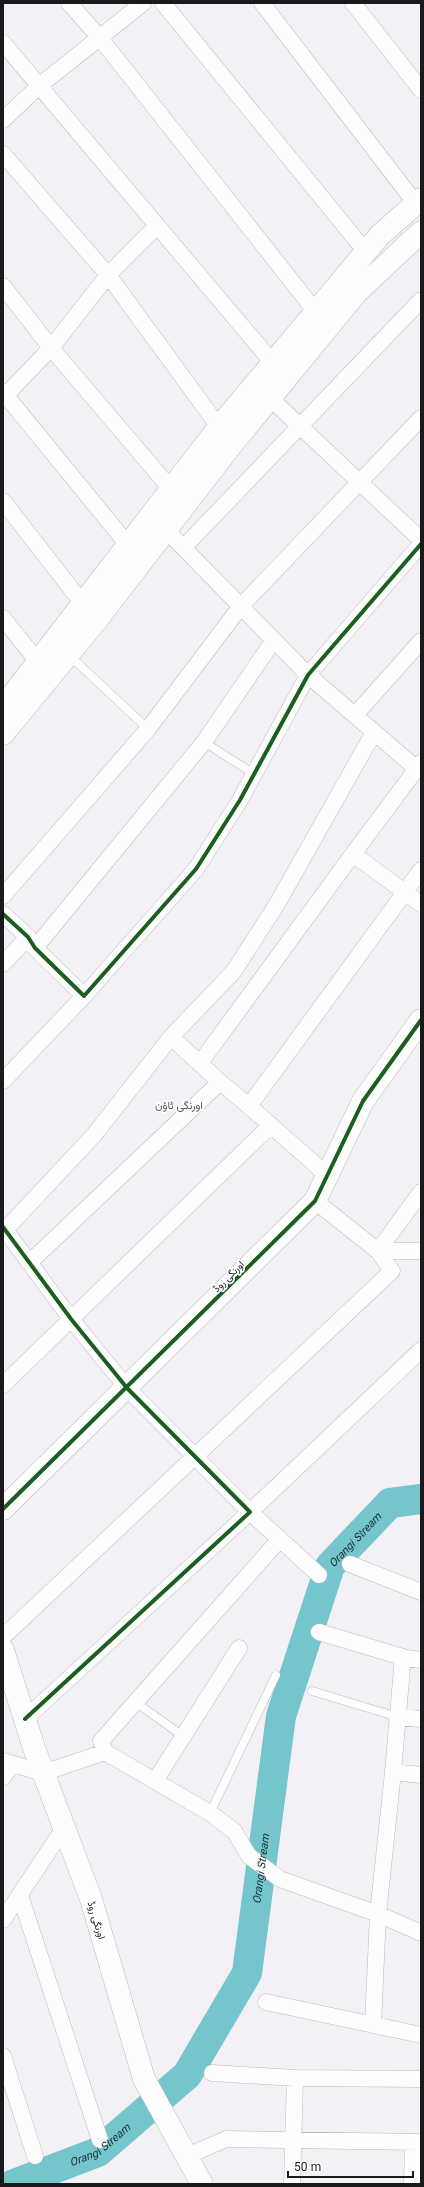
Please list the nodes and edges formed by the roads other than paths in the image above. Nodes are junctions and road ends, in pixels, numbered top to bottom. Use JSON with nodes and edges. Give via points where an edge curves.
{"nodes":[{"id":1,"x":69,"y":3,"type":"edge"},
{"id":2,"x":143,"y":3,"type":"edge"},
{"id":3,"x":163,"y":3,"type":"edge"},
{"id":4,"x":262,"y":3,"type":"edge"},
{"id":5,"x":353,"y":3,"type":"edge"},
{"id":6,"x":100,"y":38,"type":"junction"},
{"id":7,"x":3,"y":44,"type":"edge"},
{"id":8,"x":39,"y":86,"type":"junction"},
{"id":9,"x":421,"y":90,"type":"edge"},
{"id":10,"x":3,"y":120,"type":"edge"},
{"id":11,"x":3,"y":154,"type":"edge"},
{"id":12,"x":418,"y":201,"type":"edge"},
{"id":13,"x":157,"y":226,"type":"junction"},
{"id":14,"x":421,"y":232,"type":"edge"},
{"id":15,"x":366,"y":252,"type":"junction"},
{"id":16,"x":108,"y":275,"type":"junction"},
{"id":17,"x":3,"y":286,"type":"edge"},
{"id":18,"x":421,"y":300,"type":"edge"},
{"id":19,"x":316,"y":312,"type":"junction"},
{"id":20,"x":51,"y":348,"type":"junction"},
{"id":21,"x":273,"y":363,"type":"junction"},
{"id":22,"x":4,"y":395,"type":"edge"},
{"id":23,"x":270,"y":398,"type":"junction"},
{"id":24,"x":421,"y":418,"type":"edge"},
{"id":25,"x":300,"y":426,"type":"junction"},
{"id":26,"x":219,"y":427,"type":"junction"},
{"id":27,"x":360,"y":483,"type":"junction"},
{"id":28,"x":172,"y":489,"type":"junction"},
{"id":29,"x":3,"y":501,"type":"edge"},
{"id":30,"x":166,"y":530,"type":"junction"},
{"id":31,"x":421,"y":540,"type":"edge"},
{"id":32,"x":421,"y":544,"type":"edge"},
{"id":33,"x":128,"y":545,"type":"junction"},
{"id":34,"x":184,"y":547,"type":"junction"},
{"id":35,"x":83,"y":604,"type":"junction"},
{"id":36,"x":241,"y":606,"type":"junction"},
{"id":37,"x":3,"y":618,"type":"edge"},
{"id":38,"x":274,"y":640,"type":"junction"},
{"id":39,"x":421,"y":641,"type":"edge"},
{"id":40,"x":68,"y":655,"type":"junction"},
{"id":41,"x":38,"y":662,"type":"junction"},
{"id":42,"x":308,"y":675,"type":"junction"},
{"id":43,"x":3,"y":707,"type":"edge"},
{"id":44,"x":355,"y":715,"type":"junction"},
{"id":45,"x":148,"y":729,"type":"junction"},
{"id":46,"x":374,"y":732,"type":"junction"},
{"id":47,"x":3,"y":734,"type":"edge"},
{"id":48,"x":204,"y":742,"type":"junction"},
{"id":49,"x":419,"y":766,"type":"edge"},
{"id":50,"x":254,"y":774,"type":"junction"},
{"id":51,"x":353,"y":854,"type":"junction"},
{"id":52,"x":421,"y":870,"type":"edge"},
{"id":53,"x":405,"y":892,"type":"junction"},
{"id":54,"x":3,"y":896,"type":"edge"},
{"id":55,"x":421,"y":904,"type":"edge"},
{"id":56,"x":3,"y":914,"type":"edge"},
{"id":57,"x":32,"y":942,"type":"junction"},
{"id":58,"x":3,"y":964,"type":"edge"},
{"id":59,"x":84,"y":996,"type":"junction"},
{"id":60,"x":421,"y":1020,"type":"edge"},
{"id":61,"x":171,"y":1036,"type":"junction"},
{"id":62,"x":200,"y":1063,"type":"junction"},
{"id":63,"x":3,"y":1081,"type":"edge"},
{"id":64,"x":220,"y":1082,"type":"junction"},
{"id":65,"x":249,"y":1106,"type":"junction"},
{"id":66,"x":271,"y":1125,"type":"junction"},
{"id":67,"x":328,"y":1176,"type":"junction"},
{"id":68,"x":421,"y":1192,"type":"edge"},
{"id":69,"x":315,"y":1201,"type":"junction"},
{"id":70,"x":4,"y":1228,"type":"edge"},
{"id":71,"x":378,"y":1251,"type":"junction"},
{"id":72,"x":421,"y":1251,"type":"edge"},
{"id":73,"x":29,"y":1263,"type":"junction"},
{"id":74,"x":71,"y":1319,"type":"junction"},
{"id":75,"x":421,"y":1350,"type":"edge"},
{"id":76,"x":3,"y":1385,"type":"edge"},
{"id":77,"x":127,"y":1388,"type":"junction"},
{"id":78,"x":196,"y":1456,"type":"junction"},
{"id":79,"x":3,"y":1510,"type":"edge"},
{"id":80,"x":250,"y":1512,"type":"junction"},
{"id":81,"x":280,"y":1539,"type":"junction"},
{"id":82,"x":350,"y":1564,"type":"dead end"},
{"id":83,"x":319,"y":1575,"type":"dead end"},
{"id":84,"x":421,"y":1592,"type":"edge"},
{"id":85,"x":319,"y":1632,"type":"dead end"},
{"id":86,"x":3,"y":1636,"type":"edge"},
{"id":87,"x":239,"y":1648,"type":"dead end"},
{"id":88,"x":3,"y":1650,"type":"edge"},
{"id":89,"x":403,"y":1657,"type":"junction"},
{"id":90,"x":421,"y":1660,"type":"edge"},
{"id":91,"x":276,"y":1675,"type":"dead end"},
{"id":92,"x":312,"y":1691,"type":"dead end"},
{"id":93,"x":135,"y":1702,"type":"junction"},
{"id":94,"x":398,"y":1717,"type":"junction"},
{"id":95,"x":24,"y":1719,"type":"junction"},
{"id":96,"x":421,"y":1719,"type":"edge"},
{"id":97,"x":183,"y":1736,"type":"junction"},
{"id":98,"x":105,"y":1752,"type":"junction"},
{"id":99,"x":8,"y":1762,"type":"edge"},
{"id":100,"x":393,"y":1772,"type":"junction"},
{"id":101,"x":43,"y":1773,"type":"junction"},
{"id":102,"x":421,"y":1775,"type":"edge"},
{"id":103,"x":3,"y":1778,"type":"edge"},
{"id":104,"x":154,"y":1781,"type":"junction"},
{"id":105,"x":210,"y":1814,"type":"junction"},
{"id":106,"x":64,"y":1828,"type":"junction"},
{"id":107,"x":20,"y":1895,"type":"junction"},
{"id":108,"x":378,"y":1914,"type":"junction"},
{"id":109,"x":3,"y":1920,"type":"edge"},
{"id":110,"x":421,"y":1933,"type":"edge"},
{"id":111,"x":266,"y":2002,"type":"dead end"},
{"id":112,"x":373,"y":2025,"type":"junction"},
{"id":113,"x":421,"y":2035,"type":"edge"},
{"id":114,"x":3,"y":2056,"type":"edge"},
{"id":115,"x":212,"y":2073,"type":"dead end"},
{"id":116,"x":295,"y":2078,"type":"junction"},
{"id":117,"x":421,"y":2079,"type":"edge"},
{"id":118,"x":100,"y":2140,"type":"dead end"},
{"id":119,"x":292,"y":2140,"type":"junction"},
{"id":120,"x":417,"y":2142,"type":"edge"},
{"id":121,"x":34,"y":2156,"type":"dead end"},
{"id":122,"x":187,"y":2156,"type":"junction"},
{"id":123,"x":202,"y":2184,"type":"edge"},
{"id":124,"x":292,"y":2184,"type":"edge"},
{"id":125,"x":412,"y":2184,"type":"edge"}],
"edges":[{"from":1,"to":6,"type":"street"},
{"from":2,"to":6,"type":"street"},
{"from":3,"to":15,"type":"street"},
{"from":4,"to":12,"type":"street"},
{"from":5,"to":9,"type":"street"},
{"from":6,"to":8,"type":"street"},
{"from":6,"to":19,"type":"street"},
{"from":7,"to":8,"type":"street"},
{"from":8,"to":10,"type":"street"},
{"from":8,"to":13,"type":"street"},
{"from":11,"to":16,"type":"street"},
{"from":12,"to":15,"type":"main road","via":[[380,235]]},
{"from":13,"to":16,"type":"street"},
{"from":13,"to":21,"type":"street"},
{"from":14,"to":23,"type":"main road","via":[[357,292]]},
{"from":15,"to":19,"type":"main road"},
{"from":16,"to":20,"type":"street"},
{"from":16,"to":26,"type":"street"},
{"from":17,"to":20,"type":"street"},
{"from":18,"to":25,"type":"street"},
{"from":19,"to":21,"type":"main road"},
{"from":20,"to":22,"type":"street"},
{"from":20,"to":28,"type":"street"},
{"from":21,"to":26,"type":"main road"},
{"from":22,"to":33,"type":"street"},
{"from":23,"to":25,"type":"street"},
{"from":23,"to":30,"type":"main road"},
{"from":24,"to":27,"type":"street"},
{"from":25,"to":27,"type":"street"},
{"from":25,"to":34,"type":"street"},
{"from":26,"to":28,"type":"main road"},
{"from":27,"to":31,"type":"street"},
{"from":27,"to":36,"type":"street"},
{"from":28,"to":33,"type":"main road"},
{"from":29,"to":35,"type":"street"},
{"from":30,"to":34,"type":"street"},
{"from":30,"to":40,"type":"main road"},
{"from":32,"to":42,"type":"street"},
{"from":33,"to":35,"type":"main road"},
{"from":34,"to":36,"type":"street"},
{"from":35,"to":41,"type":"main road"},
{"from":36,"to":38,"type":"street"},
{"from":36,"to":45,"type":"street"},
{"from":37,"to":41,"type":"street"},
{"from":38,"to":42,"type":"street"},
{"from":38,"to":48,"type":"street"},
{"from":39,"to":44,"type":"street"},
{"from":40,"to":45,"type":"lane"},
{"from":40,"to":47,"type":"main road"},
{"from":41,"to":43,"type":"main road"},
{"from":42,"to":44,"type":"street"},
{"from":42,"to":50,"type":"street"},
{"from":44,"to":46,"type":"street"},
{"from":45,"to":54,"type":"street"},
{"from":46,"to":49,"type":"street"},
{"from":46,"to":61,"type":"street","via":[[277,904],[234,971]]},
{"from":48,"to":50,"type":"lane"},
{"from":48,"to":57,"type":"street"},
{"from":49,"to":51,"type":"street"},
{"from":50,"to":59,"type":"street","via":[[196,869]]},
{"from":51,"to":53,"type":"street"},
{"from":51,"to":62,"type":"street"},
{"from":52,"to":53,"type":"street"},
{"from":53,"to":55,"type":"street"},
{"from":53,"to":65,"type":"street"},
{"from":56,"to":57,"type":"street"},
{"from":57,"to":58,"type":"street"},
{"from":57,"to":59,"type":"street"},
{"from":59,"to":63,"type":"street"},
{"from":60,"to":67,"type":"main road","name":"اورنگی روڈ","via":[[362,1101]]},
{"from":61,"to":62,"type":"street"},
{"from":61,"to":70,"type":"street","via":[[94,1135]]},
{"from":62,"to":64,"type":"street"},
{"from":64,"to":65,"type":"street"},
{"from":64,"to":73,"type":"street"},
{"from":65,"to":66,"type":"street"},
{"from":66,"to":67,"type":"street"},
{"from":66,"to":74,"type":"street"},
{"from":67,"to":69,"type":"main road","name":"اورنگی روڈ"},
{"from":68,"to":71,"type":"street"},
{"from":69,"to":71,"type":"street"},
{"from":69,"to":77,"type":"main road","name":"اورنگی روڈ"},
{"from":70,"to":73,"type":"street"},
{"from":71,"to":72,"type":"street"},
{"from":71,"to":78,"type":"street","via":[[392,1271]]},
{"from":73,"to":74,"type":"street"},
{"from":74,"to":76,"type":"street"},
{"from":74,"to":77,"type":"street"},
{"from":75,"to":80,"type":"street"},
{"from":77,"to":78,"type":"street"},
{"from":77,"to":79,"type":"main road","name":"اورنگی روڈ"},
{"from":78,"to":80,"type":"street"},
{"from":78,"to":86,"type":"street"},
{"from":80,"to":81,"type":"street"},
{"from":80,"to":95,"type":"street"},
{"from":81,"to":83,"type":"street"},
{"from":81,"to":93,"type":"street"},
{"from":82,"to":84,"type":"street"},
{"from":85,"to":89,"type":"street"},
{"from":87,"to":97,"type":"street"},
{"from":88,"to":95,"type":"main road","name":"اورنگی روڈ"},
{"from":89,"to":90,"type":"street"},
{"from":89,"to":94,"type":"street"},
{"from":91,"to":105,"type":"lane"},
{"from":92,"to":94,"type":"lane"},
{"from":93,"to":97,"type":"lane"},
{"from":93,"to":98,"type":"street","via":[[101,1741]]},
{"from":94,"to":96,"type":"street"},
{"from":94,"to":100,"type":"street"},
{"from":95,"to":101,"type":"main road","name":"اورنگی روڈ"},
{"from":97,"to":104,"type":"street"},
{"from":98,"to":101,"type":"street"},
{"from":98,"to":104,"type":"street"},
{"from":99,"to":101,"type":"street"},
{"from":99,"to":103,"type":"street"},
{"from":100,"to":102,"type":"street"},
{"from":100,"to":108,"type":"street"},
{"from":101,"to":106,"type":"main road","name":"اورنگی روڈ"},
{"from":104,"to":105,"type":"street"},
{"from":105,"to":108,"type":"street","via":[[234,1831],[249,1856],[280,1880]]},
{"from":106,"to":107,"type":"street"},
{"from":106,"to":122,"type":"main road","name":"اورنگی روڈ","via":[[91,1899],[144,2079]]},
{"from":107,"to":109,"type":"street"},
{"from":107,"to":118,"type":"street"},
{"from":108,"to":110,"type":"street"},
{"from":108,"to":112,"type":"street"},
{"from":111,"to":112,"type":"street"},
{"from":112,"to":113,"type":"street"},
{"from":114,"to":121,"type":"street"},
{"from":115,"to":116,"type":"street"},
{"from":116,"to":117,"type":"street"},
{"from":116,"to":119,"type":"street"},
{"from":119,"to":120,"type":"street"},
{"from":119,"to":122,"type":"street","via":[[226,2139]]},
{"from":119,"to":124,"type":"street"},
{"from":120,"to":125,"type":"street"},
{"from":122,"to":123,"type":"main road","name":"اورنگی روڈ"}]}
